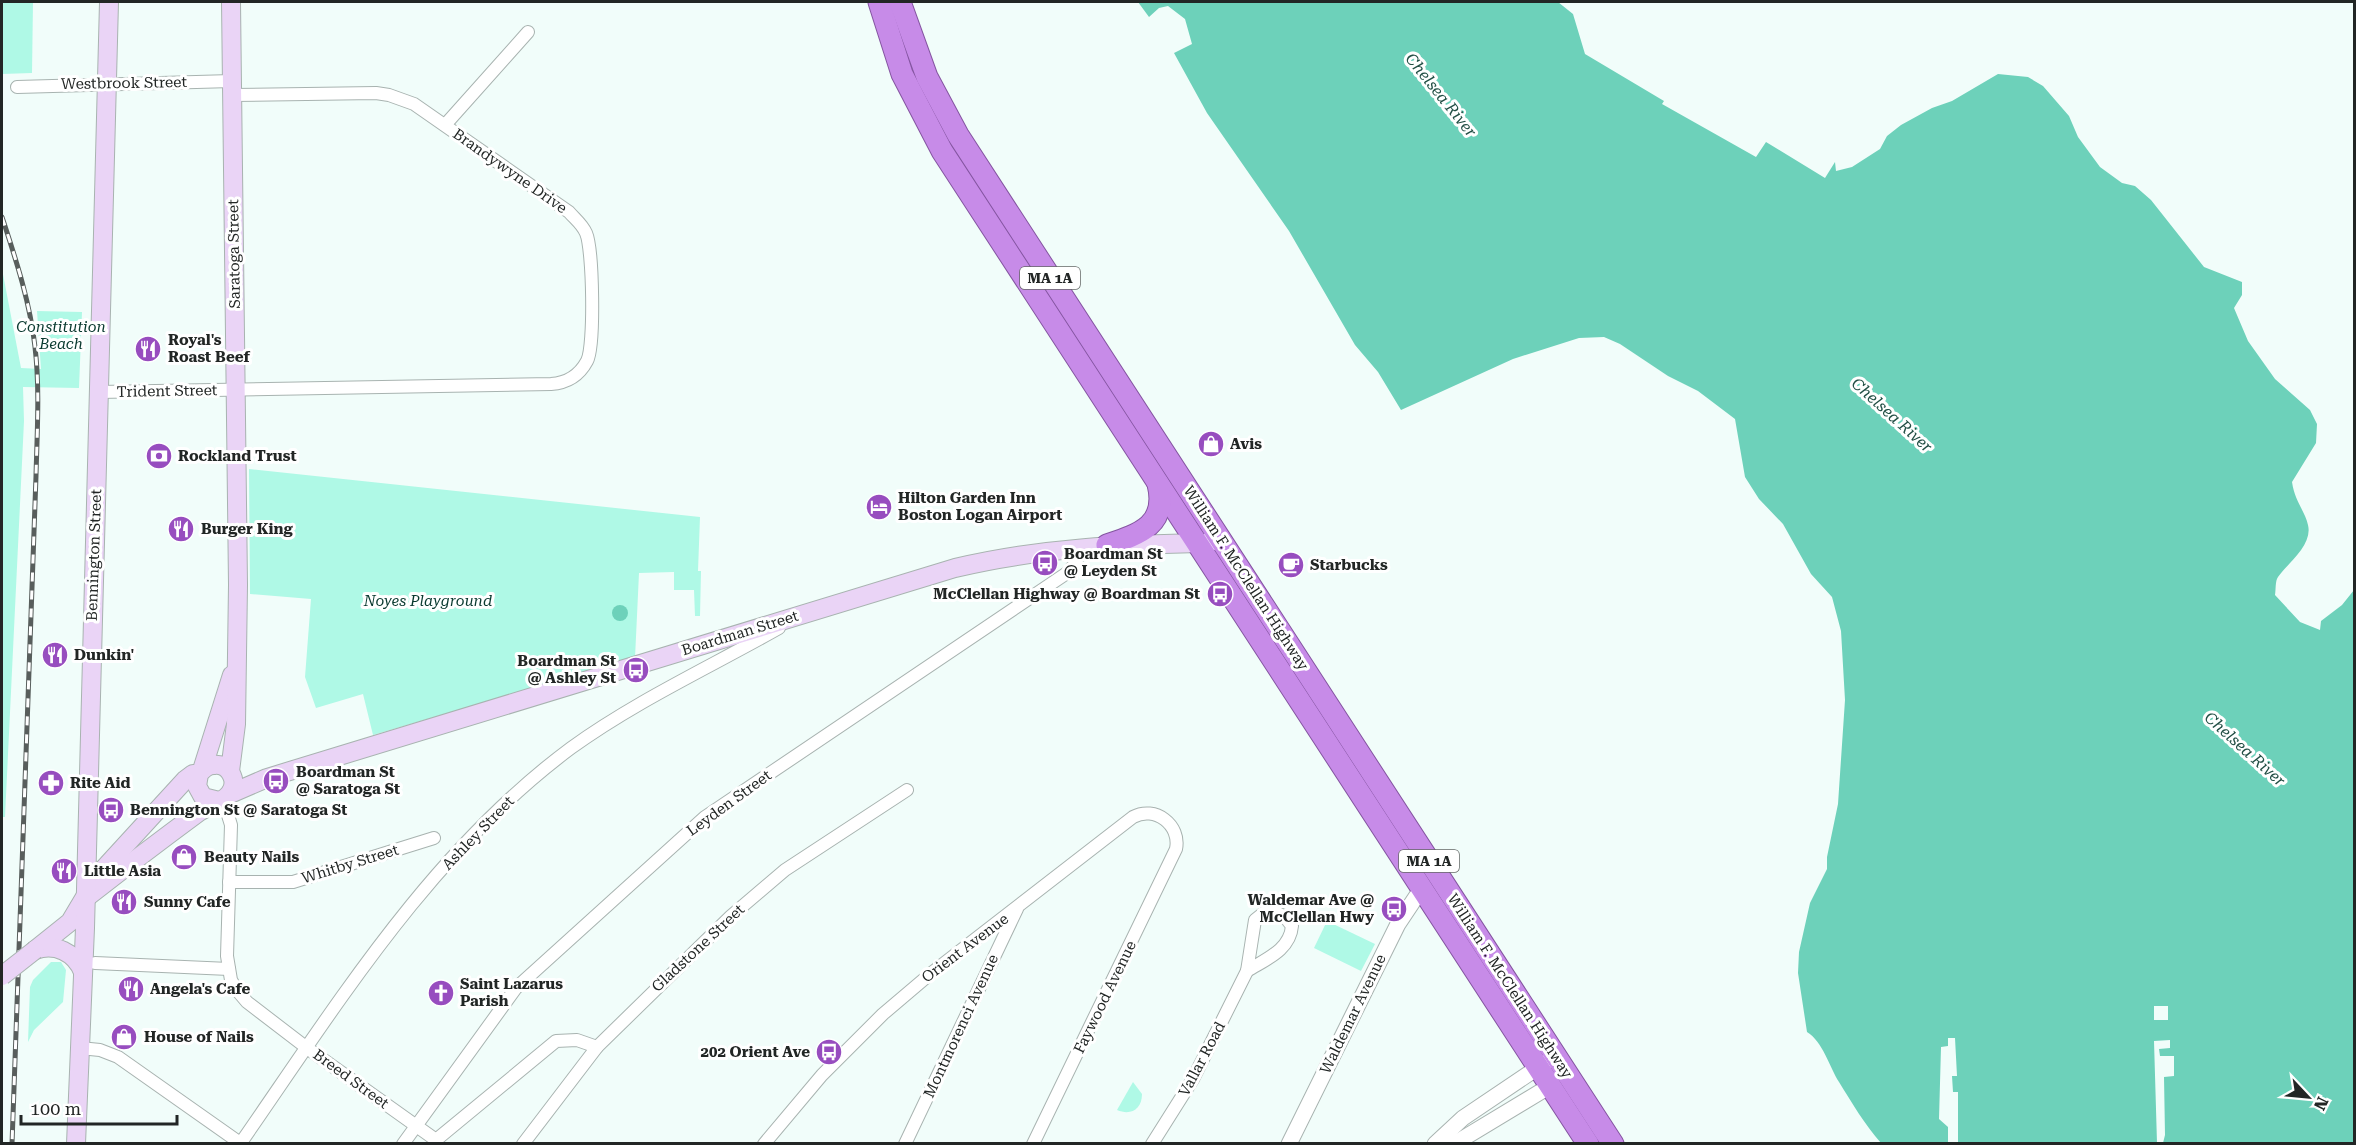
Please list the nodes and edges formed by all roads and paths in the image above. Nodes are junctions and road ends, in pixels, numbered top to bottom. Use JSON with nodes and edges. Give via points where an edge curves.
{"nodes":[{"id":1,"x":109,"y":2,"type":"edge"},
{"id":2,"x":121,"y":2,"type":"edge"},
{"id":3,"x":231,"y":2,"type":"edge"},
{"id":4,"x":879,"y":2,"type":"edge"},
{"id":5,"x":900,"y":2,"type":"edge"},
{"id":6,"x":528,"y":32,"type":"dead end"},
{"id":7,"x":113,"y":83,"type":"junction"},
{"id":8,"x":17,"y":87,"type":"dead end"},
{"id":9,"x":232,"y":88,"type":"junction"},
{"id":10,"x":445,"y":125,"type":"junction"},
{"id":11,"x":235,"y":389,"type":"junction"},
{"id":12,"x":104,"y":392,"type":"junction"},
{"id":13,"x":1156,"y":477,"type":"junction"},
{"id":14,"x":1223,"y":542,"type":"junction"},
{"id":15,"x":1199,"y":543,"type":"junction"},
{"id":16,"x":1107,"y":545,"type":"junction"},
{"id":17,"x":1080,"y":547,"type":"junction"},
{"id":18,"x":99,"y":581,"type":"junction"},
{"id":19,"x":801,"y":615,"type":"junction"},
{"id":20,"x":730,"y":636,"type":"junction"},
{"id":21,"x":238,"y":650,"type":"junction"},
{"id":22,"x":731,"y":655,"type":"junction"},
{"id":23,"x":201,"y":772,"type":"junction"},
{"id":24,"x":231,"y":773,"type":"junction"},
{"id":25,"x":267,"y":778,"type":"junction"},
{"id":26,"x":907,"y":790,"type":"dead end"},
{"id":27,"x":224,"y":798,"type":"junction"},
{"id":28,"x":434,"y":838,"type":"dead end"},
{"id":29,"x":1176,"y":849,"type":"joint"},
{"id":30,"x":229,"y":882,"type":"junction"},
{"id":31,"x":94,"y":887,"type":"junction"},
{"id":32,"x":1422,"y":888,"type":"junction"},
{"id":33,"x":1017,"y":908,"type":"junction"},
{"id":34,"x":35,"y":950,"type":"junction"},
{"id":35,"x":89,"y":968,"type":"junction"},
{"id":36,"x":229,"y":969,"type":"junction"},
{"id":37,"x":1247,"y":971,"type":"junction"},
{"id":38,"x":2,"y":976,"type":"edge"},
{"id":39,"x":597,"y":1047,"type":"junction"},
{"id":40,"x":86,"y":1048,"type":"junction"},
{"id":41,"x":307,"y":1048,"type":"junction"},
{"id":42,"x":1547,"y":1061,"type":"junction"},
{"id":43,"x":1550,"y":1086,"type":"junction"},
{"id":44,"x":416,"y":1126,"type":"junction"},
{"id":45,"x":82,"y":1137,"type":"edge"},
{"id":46,"x":240,"y":1143,"type":"edge"},
{"id":47,"x":403,"y":1143,"type":"edge"},
{"id":48,"x":523,"y":1143,"type":"edge"},
{"id":49,"x":764,"y":1143,"type":"edge"},
{"id":50,"x":905,"y":1143,"type":"edge"},
{"id":51,"x":1034,"y":1143,"type":"edge"},
{"id":52,"x":1152,"y":1143,"type":"edge"},
{"id":53,"x":1289,"y":1143,"type":"edge"},
{"id":54,"x":1435,"y":1143,"type":"edge"},
{"id":55,"x":1454,"y":1143,"type":"edge"},
{"id":56,"x":1588,"y":1143,"type":"edge"},
{"id":57,"x":1612,"y":1143,"type":"edge"}],
"edges":[{"from":1,"to":7,"type":"main road","name":"Bennington Street"},
{"from":2,"to":7,"type":"main road","name":"Bennington Street"},
{"from":3,"to":9,"type":"main road","name":"Saratoga Street"},
{"from":4,"to":13,"type":"highway","name":"William F. McClellan Highway","number":"MA 1A","via":[[897,62],[928,127]]},
{"from":5,"to":14,"type":"highway","name":"William F. McClellan Highway","number":"MA 1A","via":[[923,69],[953,127]]},
{"from":6,"to":10,"type":"street"},
{"from":7,"to":8,"type":"street","name":"Westbrook Street"},
{"from":7,"to":9,"type":"street","name":"Westbrook Street"},
{"from":7,"to":12,"type":"main road","name":"Bennington Street"},
{"from":9,"to":10,"type":"street","name":"Brandywyne Drive","via":[[389,95],[414,104]]},
{"from":9,"to":11,"type":"main road","name":"Saratoga Street"},
{"from":10,"to":11,"type":"street","name":"Brandywyne Drive","via":[[569,212],[586,233],[591,255],[588,360],[564,383]]},
{"from":11,"to":12,"type":"street","name":"Trident Street"},
{"from":11,"to":21,"type":"main road","name":"Saratoga Street"},
{"from":12,"to":18,"type":"main road","name":"Bennington Street"},
{"from":13,"to":15,"type":"highway","name":"William F. McClellan Highway","number":"MA 1A"},
{"from":13,"to":16,"type":"highway","via":[[1160,504],[1155,520],[1139,533]]},
{"from":14,"to":15,"type":"main road","name":"Boardman Street"},
{"from":14,"to":42,"type":"highway","name":"William F. McClellan Highway","number":"MA 1A"},
{"from":15,"to":16,"type":"main road","name":"Boardman Street"},
{"from":15,"to":32,"type":"highway","name":"William F. McClellan Highway","number":"MA 1A"},
{"from":16,"to":17,"type":"main road","name":"Boardman Street"},
{"from":17,"to":19,"type":"main road","name":"Boardman Street","via":[[955,568]]},
{"from":17,"to":44,"type":"street","name":"Leyden Street","via":[[1076,563],[1067,573],[705,817],[516,988]]},
{"from":18,"to":31,"type":"main road","name":"Bennington Street"},
{"from":18,"to":31,"type":"main road","name":"Bennington Street"},
{"from":19,"to":20,"type":"main road","name":"Boardman Street"},
{"from":19,"to":22,"type":"street","name":"Ashley Street"},
{"from":20,"to":22,"type":"street"},
{"from":20,"to":25,"type":"main road","name":"Boardman Street"},
{"from":21,"to":23,"type":"main road","name":"Saratoga Street"},
{"from":21,"to":24,"type":"main road","name":"Saratoga Street"},
{"from":22,"to":41,"type":"street","name":"Ashley Street","via":[[618,716],[517,793],[391,928]]},
{"from":23,"to":24,"type":"main road","via":[[216,764]]},
{"from":23,"to":27,"type":"main road","via":[[197,786],[201,794],[211,801]]},
{"from":23,"to":31,"type":"main road","via":[[185,780]]},
{"from":24,"to":25,"type":"main road","name":"Boardman Street"},
{"from":24,"to":27,"type":"main road","via":[[233,787]]},
{"from":25,"to":27,"type":"main road","name":"Boardman Street"},
{"from":26,"to":39,"type":"street","name":"Gladstone Street","via":[[785,870],[673,970]]},
{"from":27,"to":30,"type":"street","via":[[230,820]]},
{"from":27,"to":31,"type":"main road"},
{"from":28,"to":30,"type":"street","name":"Whitby Street","via":[[293,882]]},
{"from":29,"to":33,"type":"street","name":"Orient Avenue","via":[[1176,835],[1168,822],[1151,814],[1137,815]]},
{"from":29,"to":51,"type":"street","name":"Faywood Avenue"},
{"from":30,"to":36,"type":"street"},
{"from":31,"to":34,"type":"main road","via":[[68,924]]},
{"from":31,"to":35,"type":"main road","name":"Bennington Street"},
{"from":32,"to":42,"type":"highway","name":"William F. McClellan Highway","number":"MA 1A"},
{"from":32,"to":53,"type":"street","name":"Waldemar Avenue","via":[[1401,918]]},
{"from":33,"to":49,"type":"street","name":"Orient Avenue","via":[[883,1014],[822,1075]]},
{"from":33,"to":50,"type":"street","name":"Montmorenci Avenue"},
{"from":34,"to":35,"type":"main road","via":[[49,947],[67,952]]},
{"from":34,"to":38,"type":"main road","bridge":true},
{"from":35,"to":36,"type":"street"},
{"from":35,"to":40,"type":"main road","name":"Bennington Street"},
{"from":36,"to":41,"type":"street","name":"Breed Street","via":[[231,980],[247,1002]]},
{"from":37,"to":37,"type":"street","name":"Vallar Road","via":[[1285,946],[1292,926],[1285,917],[1274,911],[1255,920]]},
{"from":37,"to":52,"type":"street","name":"Vallar Road","via":[[1193,1079]]},
{"from":39,"to":44,"type":"street","name":"Breed Street","via":[[577,1040],[556,1041],[435,1140]]},
{"from":39,"to":48,"type":"street","name":"Gladstone Street"},
{"from":40,"to":45,"type":"main road","name":"Bennington Street"},
{"from":40,"to":46,"type":"street","via":[[118,1057]]},
{"from":41,"to":44,"type":"street","name":"Breed Street"},
{"from":41,"to":46,"type":"street","name":"Ashley Street"},
{"from":42,"to":43,"type":"highway","name":"William F. McClellan Highway","number":"MA 1A"},
{"from":42,"to":54,"type":"street","via":[[1456,1122]]},
{"from":42,"to":57,"type":"highway","name":"William F. McClellan Highway","number":"MA 1A"},
{"from":43,"to":55,"type":"street"},
{"from":43,"to":56,"type":"highway","name":"William F. McClellan Highway","number":"MA 1A"},
{"from":44,"to":47,"type":"street","name":"Leyden Street"}]}
